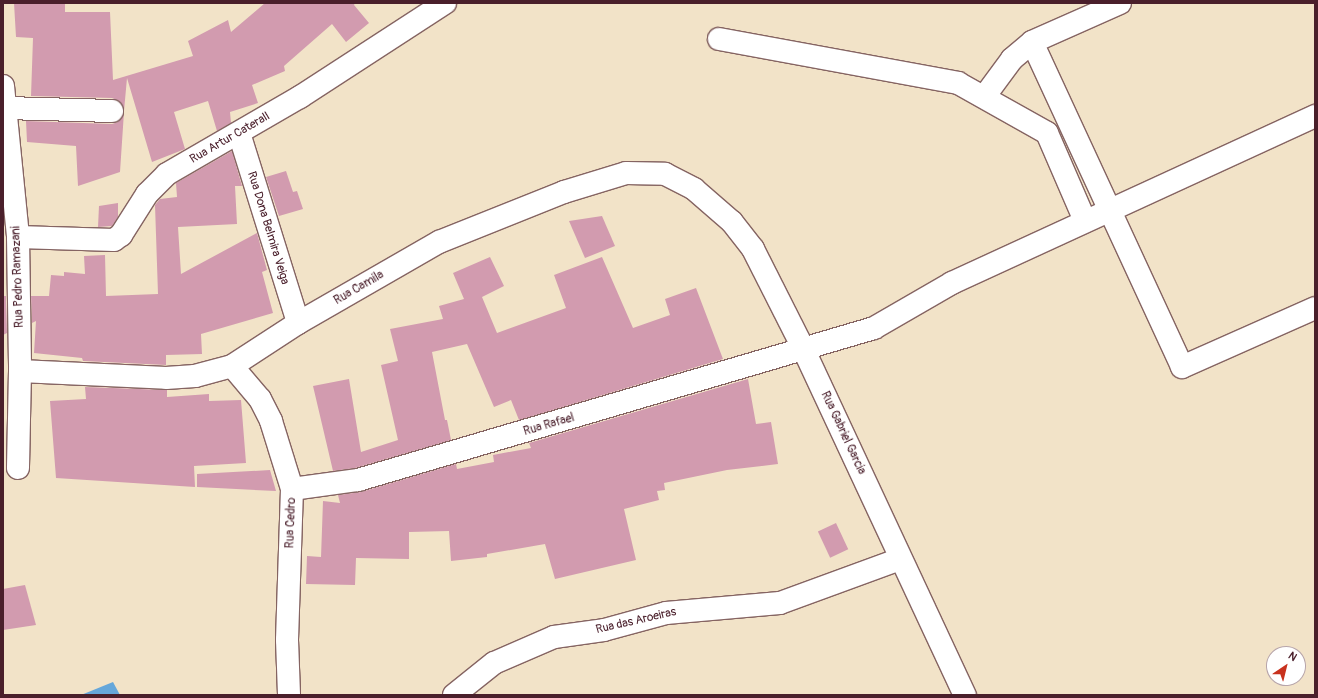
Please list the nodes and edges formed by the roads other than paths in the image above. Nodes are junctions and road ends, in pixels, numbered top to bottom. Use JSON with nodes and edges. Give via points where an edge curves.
{"nodes":[{"id":1,"x":445,"y":3,"type":"edge"},
{"id":2,"x":1120,"y":3,"type":"edge"},
{"id":3,"x":718,"y":39,"type":"dead end"},
{"id":4,"x":1032,"y":42,"type":"junction"},
{"id":5,"x":3,"y":86,"type":"edge"},
{"id":6,"x":984,"y":97,"type":"junction"},
{"id":7,"x":5,"y":108,"type":"junction"},
{"id":8,"x":112,"y":111,"type":"dead end"},
{"id":9,"x":1315,"y":116,"type":"edge"},
{"id":10,"x":239,"y":133,"type":"junction"},
{"id":11,"x":1054,"y":148,"type":"junction"},
{"id":12,"x":1088,"y":163,"type":"junction"},
{"id":13,"x":7,"y":173,"type":"edge"},
{"id":14,"x":694,"y":189,"type":"joint"},
{"id":15,"x":1110,"y":210,"type":"junction"},
{"id":16,"x":1085,"y":221,"type":"junction"},
{"id":17,"x":18,"y":237,"type":"junction"},
{"id":18,"x":1315,"y":308,"type":"edge"},
{"id":19,"x":298,"y":323,"type":"junction"},
{"id":20,"x":803,"y":348,"type":"junction"},
{"id":21,"x":232,"y":366,"type":"junction"},
{"id":22,"x":20,"y":371,"type":"junction"},
{"id":23,"x":18,"y":468,"type":"dead end"},
{"id":24,"x":292,"y":489,"type":"junction"},
{"id":25,"x":900,"y":559,"type":"junction"},
{"id":26,"x":289,"y":695,"type":"edge"},
{"id":27,"x":454,"y":695,"type":"edge"},
{"id":28,"x":965,"y":695,"type":"edge"}],
"edges":[{"from":1,"to":10,"type":"street","name":"Rua Artur Caterall","via":[[386,43]]},
{"from":2,"to":4,"type":"street"},
{"from":3,"to":6,"type":"street","via":[[958,83]]},
{"from":4,"to":6,"type":"street","via":[[1012,59]]},
{"from":4,"to":12,"type":"street"},
{"from":5,"to":7,"type":"street","name":"Rua Pedro Ramazani"},
{"from":6,"to":11,"type":"street","via":[[1047,133]]},
{"from":7,"to":8,"type":"street"},
{"from":7,"to":13,"type":"street","name":"Rua Pedro Ramazani"},
{"from":9,"to":15,"type":"street","name":"Rua Rafael"},
{"from":10,"to":17,"type":"street","name":"Rua Artur Caterall","via":[[167,174],[155,184],[121,235],[114,240]]},
{"from":10,"to":19,"type":"street","name":"Rua Dona Belmira Veiga"},
{"from":11,"to":12,"type":"street"},
{"from":11,"to":16,"type":"street"},
{"from":12,"to":15,"type":"street"},
{"from":13,"to":17,"type":"street","name":"Rua Pedro Ramazani"},
{"from":14,"to":19,"type":"street","name":"Rua Camila","via":[[665,174],[626,173],[564,192],[439,242]]},
{"from":14,"to":20,"type":"street","name":"Rua Gabriel Garcia","via":[[732,222],[752,249]]},
{"from":15,"to":16,"type":"street","name":"Rua Rafael"},
{"from":15,"to":18,"type":"street","via":[[1182,367]]},
{"from":16,"to":20,"type":"street","name":"Rua Rafael","via":[[952,283],[874,328]]},
{"from":17,"to":22,"type":"street","name":"Rua Pedro Ramazani"},
{"from":19,"to":21,"type":"street","name":"Rua Camila"},
{"from":20,"to":24,"type":"street","name":"Rua Rafael","via":[[358,480]]},
{"from":20,"to":25,"type":"street","name":"Rua Gabriel Garcia"},
{"from":21,"to":22,"type":"street","name":"Rua Camila","via":[[195,376],[166,378]]},
{"from":21,"to":24,"type":"street","name":"Rua Cedro","via":[[260,399],[271,421]]},
{"from":22,"to":23,"type":"street","name":"Rua Pedro Ramazani"},
{"from":24,"to":26,"type":"street","name":"Rua Cedro","via":[[286,640]]},
{"from":25,"to":27,"type":"street","name":"Rua das Aroeiras","via":[[780,603],[666,612],[604,630],[554,637],[494,662]]},
{"from":25,"to":28,"type":"street","name":"Rua Gabriel Garcia"}]}
